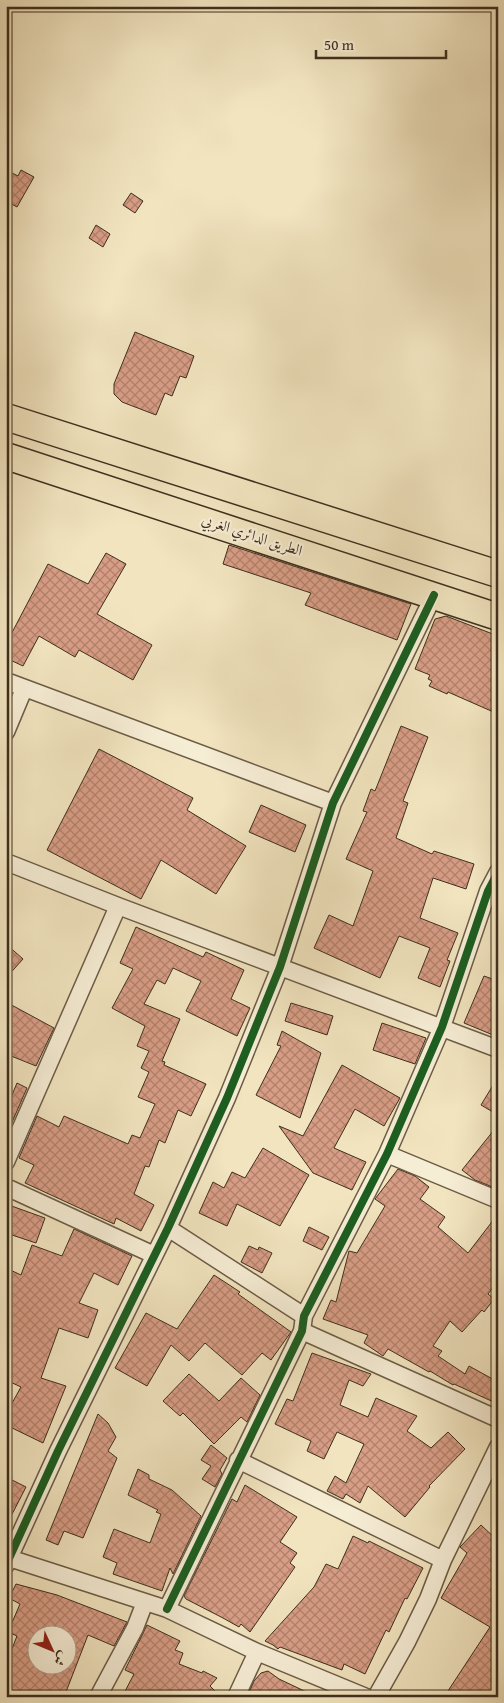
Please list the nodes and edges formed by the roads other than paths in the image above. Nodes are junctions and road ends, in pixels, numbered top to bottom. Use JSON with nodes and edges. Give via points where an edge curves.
{"nodes":[{"id":1,"x":6,"y":417,"type":"edge"},
{"id":2,"x":6,"y":456,"type":"edge"},
{"id":3,"x":448,"y":558,"type":"junction"},
{"id":4,"x":498,"y":574,"type":"edge"},
{"id":5,"x":434,"y":595,"type":"junction"},
{"id":6,"x":498,"y":617,"type":"edge"},
{"id":7,"x":6,"y":681,"type":"edge"},
{"id":8,"x":24,"y":689,"type":"junction"},
{"id":9,"x":6,"y":732,"type":"edge"},
{"id":10,"x":333,"y":803,"type":"junction"},
{"id":11,"x":6,"y":862,"type":"edge"},
{"id":12,"x":498,"y":872,"type":"edge"},
{"id":13,"x":118,"y":906,"type":"junction"},
{"id":14,"x":280,"y":968,"type":"junction"},
{"id":15,"x":442,"y":1028,"type":"junction"},
{"id":16,"x":498,"y":1049,"type":"edge"},
{"id":17,"x":387,"y":1154,"type":"junction"},
{"id":18,"x":6,"y":1162,"type":"edge"},
{"id":19,"x":6,"y":1187,"type":"edge"},
{"id":20,"x":498,"y":1200,"type":"edge"},
{"id":21,"x":168,"y":1228,"type":"junction"},
{"id":22,"x":154,"y":1255,"type":"junction"},
{"id":23,"x":303,"y":1324,"type":"junction"},
{"id":24,"x":498,"y":1418,"type":"edge"},
{"id":25,"x":498,"y":1447,"type":"edge"},
{"id":26,"x":238,"y":1460,"type":"junction"},
{"id":27,"x":8,"y":1560,"type":"edge"},
{"id":28,"x":443,"y":1560,"type":"junction"},
{"id":29,"x":145,"y":1602,"type":"junction"},
{"id":30,"x":167,"y":1608,"type":"junction"},
{"id":31,"x":257,"y":1652,"type":"junction"},
{"id":32,"x":98,"y":1697,"type":"edge"},
{"id":33,"x":236,"y":1697,"type":"edge"},
{"id":34,"x":366,"y":1697,"type":"edge"},
{"id":35,"x":376,"y":1697,"type":"edge"}],
"edges":[{"from":1,"to":3,"type":"main road"},
{"from":2,"to":5,"type":"main road","name":"الطريق الدائري الغربي"},
{"from":3,"to":4,"type":"main road"},
{"from":3,"to":5,"type":"main road"},
{"from":5,"to":6,"type":"main road","name":"الطريق الدائري الغربي"},
{"from":5,"to":10,"type":"street"},
{"from":7,"to":8,"type":"street"},
{"from":8,"to":9,"type":"street"},
{"from":8,"to":10,"type":"street"},
{"from":10,"to":14,"type":"street"},
{"from":11,"to":13,"type":"street"},
{"from":12,"to":15,"type":"street","via":[[488,891]]},
{"from":13,"to":14,"type":"street"},
{"from":13,"to":18,"type":"street"},
{"from":14,"to":15,"type":"street"},
{"from":14,"to":21,"type":"street","via":[[227,1098]]},
{"from":15,"to":16,"type":"street"},
{"from":15,"to":17,"type":"street"},
{"from":17,"to":20,"type":"street"},
{"from":17,"to":23,"type":"street"},
{"from":19,"to":22,"type":"street"},
{"from":21,"to":22,"type":"street"},
{"from":21,"to":23,"type":"street"},
{"from":22,"to":27,"type":"street"},
{"from":23,"to":24,"type":"street"},
{"from":23,"to":26,"type":"street"},
{"from":25,"to":28,"type":"street"},
{"from":26,"to":28,"type":"street"},
{"from":26,"to":30,"type":"street"},
{"from":27,"to":29,"type":"street"},
{"from":28,"to":35,"type":"street","via":[[407,1642]]},
{"from":29,"to":30,"type":"street"},
{"from":29,"to":32,"type":"street"},
{"from":30,"to":31,"type":"street"},
{"from":31,"to":33,"type":"street"},
{"from":31,"to":34,"type":"street"}]}
